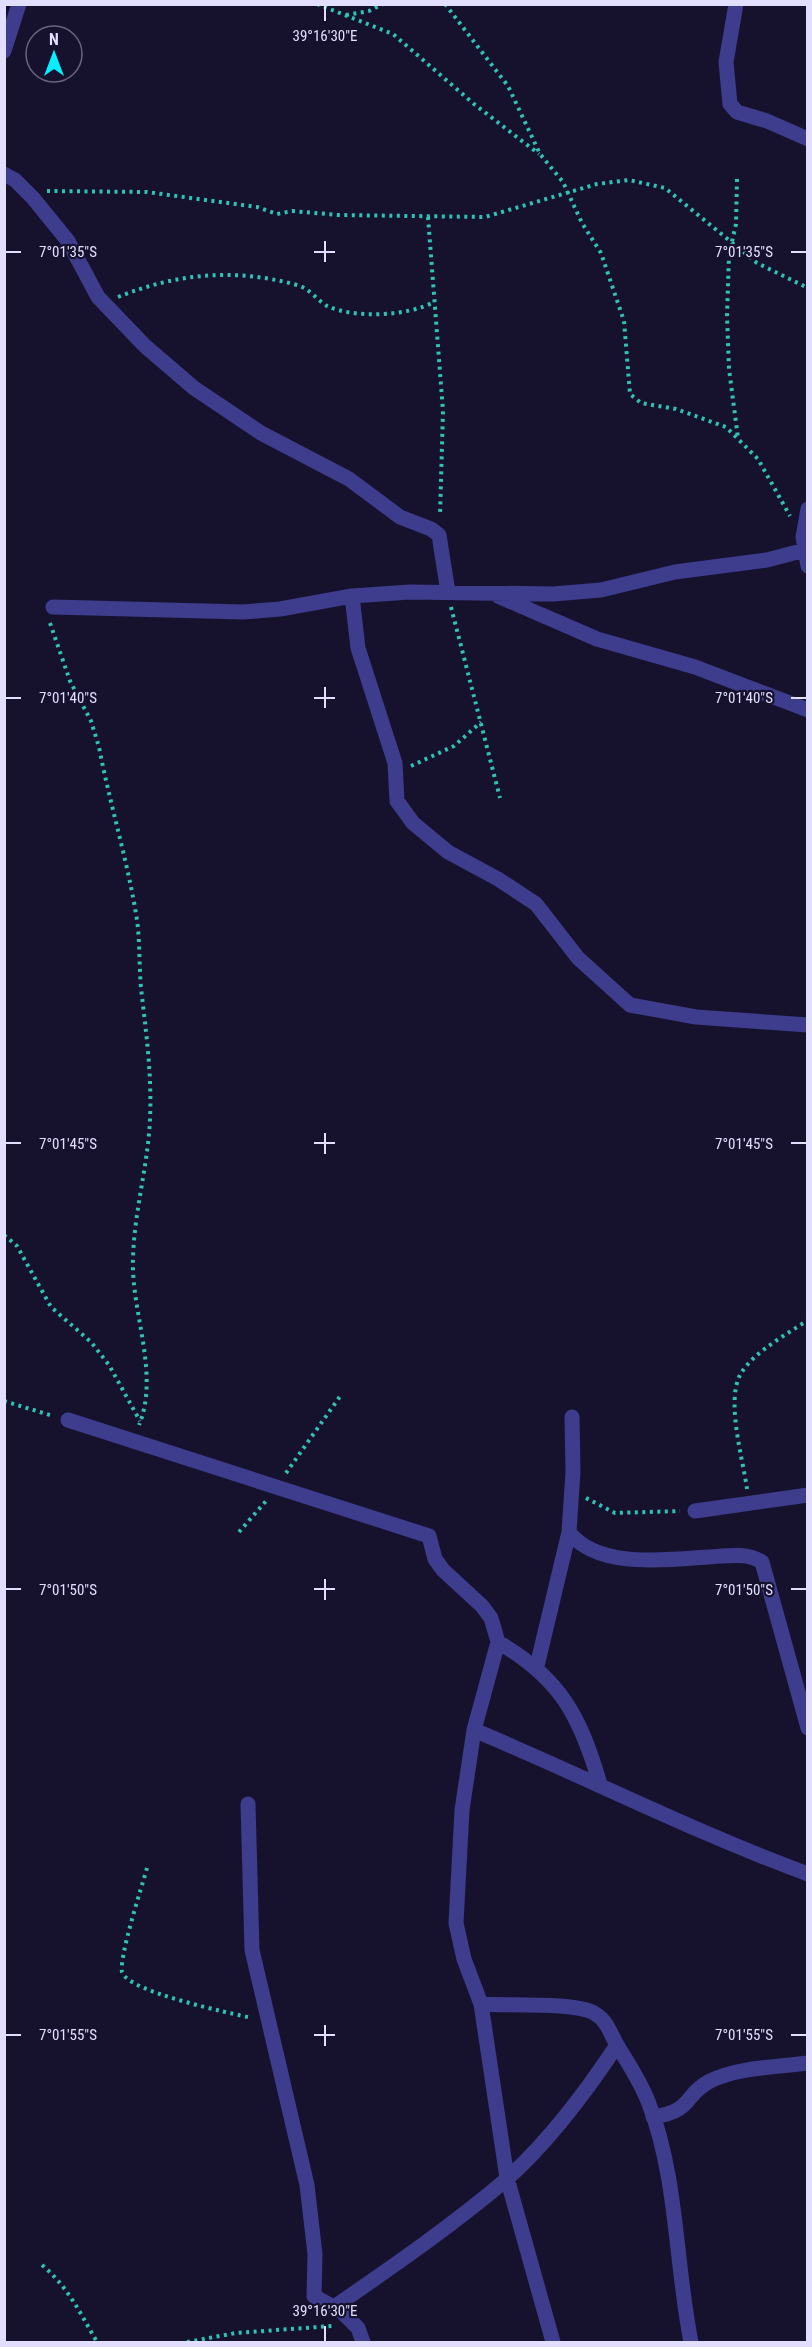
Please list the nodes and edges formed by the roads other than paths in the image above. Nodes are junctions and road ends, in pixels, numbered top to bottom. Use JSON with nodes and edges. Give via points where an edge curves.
{"nodes":[{"id":1,"x":19,"y":4,"type":"edge"},
{"id":2,"x":735,"y":4,"type":"edge"},
{"id":3,"x":4,"y":51,"type":"edge"},
{"id":4,"x":807,"y":140,"type":"edge"},
{"id":5,"x":4,"y":174,"type":"edge"},
{"id":6,"x":807,"y":509,"type":"edge"},
{"id":7,"x":804,"y":543,"type":"junction"},
{"id":8,"x":807,"y":566,"type":"edge"},
{"id":9,"x":448,"y":592,"type":"junction"},
{"id":10,"x":489,"y":593,"type":"junction"},
{"id":11,"x":352,"y":596,"type":"junction"},
{"id":12,"x":53,"y":607,"type":"road end"},
{"id":13,"x":807,"y":710,"type":"edge"},
{"id":14,"x":807,"y":1025,"type":"edge"},
{"id":15,"x":572,"y":1417,"type":"dead end"},
{"id":16,"x":68,"y":1420,"type":"road end"},
{"id":17,"x":807,"y":1495,"type":"edge"},
{"id":18,"x":695,"y":1511,"type":"road end"},
{"id":19,"x":569,"y":1532,"type":"junction"},
{"id":20,"x":498,"y":1642,"type":"junction"},
{"id":21,"x":537,"y":1666,"type":"junction"},
{"id":22,"x":807,"y":1728,"type":"edge"},
{"id":23,"x":474,"y":1730,"type":"junction"},
{"id":24,"x":600,"y":1784,"type":"junction"},
{"id":25,"x":248,"y":1803,"type":"dead end"},
{"id":26,"x":807,"y":1874,"type":"edge"},
{"id":27,"x":480,"y":2004,"type":"junction"},
{"id":28,"x":617,"y":2045,"type":"junction"},
{"id":29,"x":807,"y":2063,"type":"edge"},
{"id":30,"x":653,"y":2117,"type":"junction"},
{"id":31,"x":507,"y":2178,"type":"junction"},
{"id":32,"x":334,"y":2307,"type":"junction"},
{"id":33,"x":360,"y":2335,"type":"edge"},
{"id":34,"x":553,"y":2343,"type":"edge"},
{"id":35,"x":691,"y":2343,"type":"edge"}],
"edges":[{"from":1,"to":3,"type":"street"},
{"from":2,"to":4,"type":"street","via":[[726,62],[730,104],[737,112]]},
{"from":5,"to":9,"type":"street","via":[[20,185],[68,241],[103,303],[194,388],[261,434],[349,479],[400,517],[440,535]]},
{"from":6,"to":7,"type":"street"},
{"from":7,"to":8,"type":"street"},
{"from":7,"to":10,"type":"street","via":[[767,560],[675,572],[601,590]]},
{"from":9,"to":10,"type":"street"},
{"from":9,"to":11,"type":"street"},
{"from":10,"to":13,"type":"street","via":[[597,639],[695,668]]},
{"from":11,"to":12,"type":"street","via":[[243,612]]},
{"from":11,"to":14,"type":"street","via":[[358,648],[387,735],[397,801],[412,824],[448,852],[536,904],[578,958],[630,1005],[696,1017]]},
{"from":15,"to":19,"type":"street"},
{"from":16,"to":20,"type":"street","via":[[429,1536],[435,1559],[482,1606],[491,1618]]},
{"from":17,"to":18,"type":"street"},
{"from":19,"to":21,"type":"street"},
{"from":19,"to":22,"type":"street","via":[[577,1543],[623,1558],[732,1555],[762,1562]]},
{"from":20,"to":21,"type":"street"},
{"from":20,"to":23,"type":"street"},
{"from":21,"to":24,"type":"street","via":[[580,1726]]},
{"from":23,"to":24,"type":"street"},
{"from":23,"to":27,"type":"street","via":[[462,1810],[455,1906],[459,1941]]},
{"from":24,"to":26,"type":"street","via":[[708,1835]]},
{"from":25,"to":32,"type":"street","via":[[252,1950],[307,2185],[315,2254],[314,2296]]},
{"from":27,"to":28,"type":"street","via":[[592,2012],[604,2020]]},
{"from":27,"to":31,"type":"street"},
{"from":28,"to":30,"type":"street","via":[[632,2067]]},
{"from":28,"to":31,"type":"street","via":[[595,2078]]},
{"from":29,"to":30,"type":"street","via":[[717,2078],[699,2089],[683,2108],[671,2115]]},
{"from":30,"to":35,"type":"street","via":[[672,2194]]},
{"from":31,"to":32,"type":"street"},
{"from":31,"to":34,"type":"street"},
{"from":32,"to":33,"type":"street"}]}
